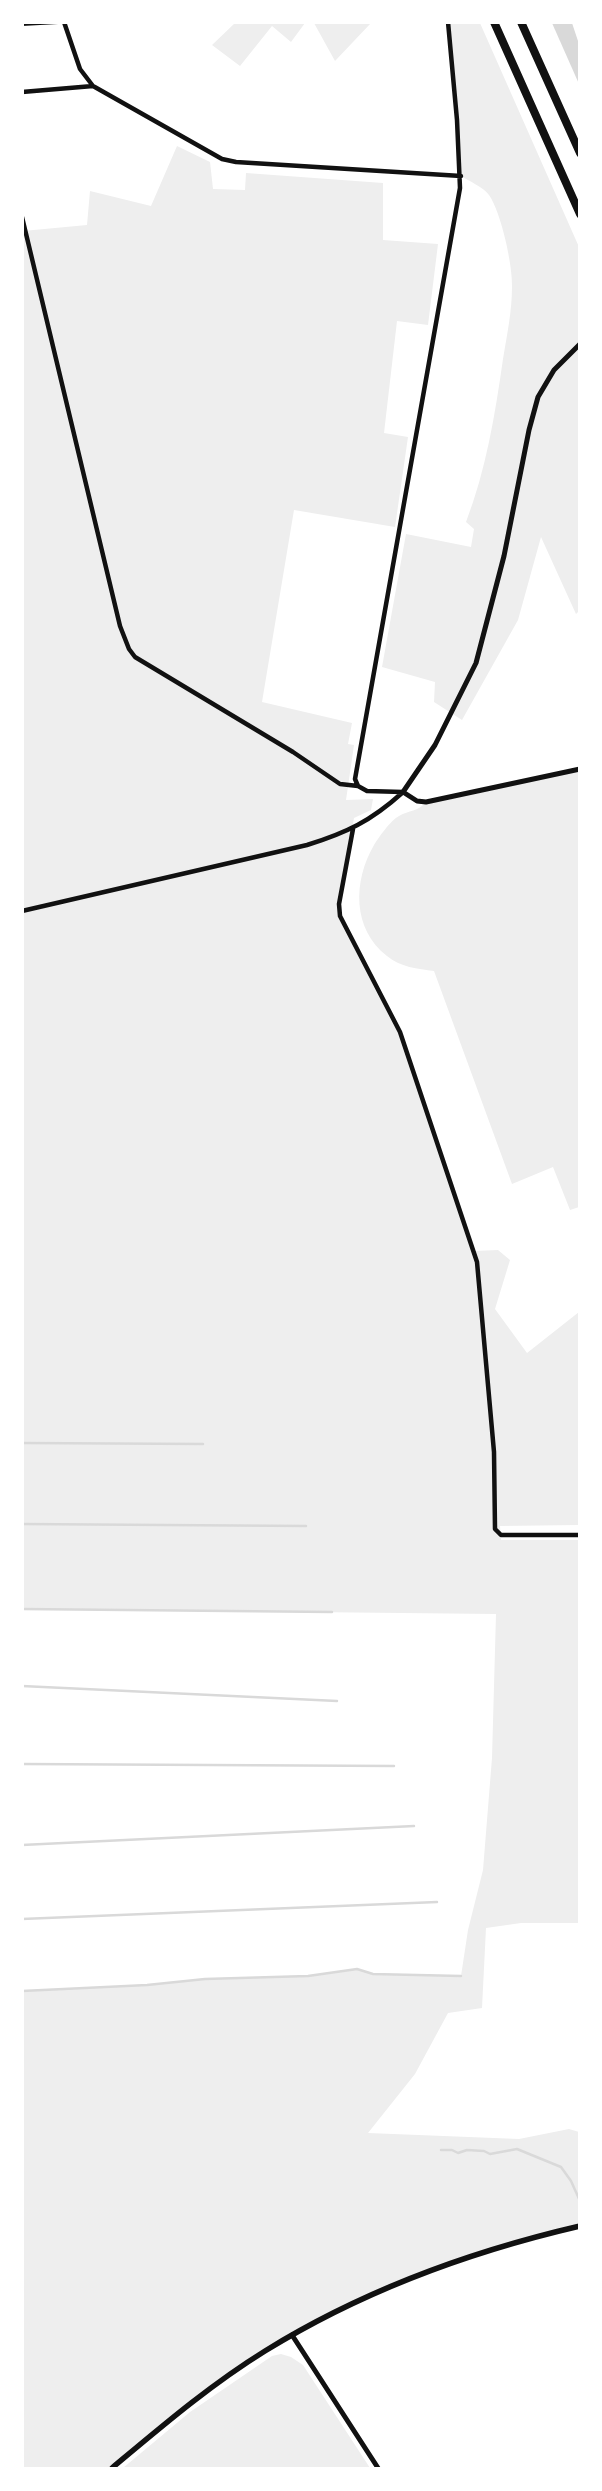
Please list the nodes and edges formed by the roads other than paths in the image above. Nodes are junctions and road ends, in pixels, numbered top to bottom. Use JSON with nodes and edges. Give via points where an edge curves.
{"nodes":[{"id":1,"x":63,"y":22,"type":"edge"},
{"id":2,"x":448,"y":22,"type":"edge"},
{"id":3,"x":494,"y":22,"type":"edge"},
{"id":4,"x":521,"y":22,"type":"edge"},
{"id":5,"x":93,"y":86,"type":"junction"},
{"id":6,"x":22,"y":92,"type":"edge"},
{"id":7,"x":580,"y":153,"type":"edge"},
{"id":8,"x":461,"y":176,"type":"junction"},
{"id":9,"x":580,"y":214,"type":"edge"},
{"id":10,"x":22,"y":217,"type":"edge"},
{"id":11,"x":580,"y":344,"type":"edge"},
{"id":12,"x":580,"y":769,"type":"edge"},
{"id":13,"x":358,"y":786,"type":"junction"},
{"id":14,"x":403,"y":792,"type":"junction"},
{"id":15,"x":352,"y":829,"type":"junction"},
{"id":16,"x":22,"y":911,"type":"edge"},
{"id":17,"x":580,"y":1535,"type":"edge"},
{"id":18,"x":580,"y":2226,"type":"edge"},
{"id":19,"x":292,"y":2335,"type":"junction"},
{"id":20,"x":112,"y":2468,"type":"edge"},
{"id":21,"x":378,"y":2468,"type":"edge"}],
"edges":[{"from":1,"to":5,"type":"street","via":[[80,69]]},
{"from":2,"to":8,"type":"street"},
{"from":3,"to":9,"type":"highway"},
{"from":4,"to":7,"type":"highway"},
{"from":5,"to":6,"type":"street"},
{"from":5,"to":8,"type":"street","via":[[222,159]]},
{"from":8,"to":13,"type":"street","via":[[355,779]]},
{"from":10,"to":13,"type":"street","via":[[113,597],[129,649],[135,657],[340,784]]},
{"from":11,"to":14,"type":"street","via":[[554,370],[538,397],[504,556],[476,663],[435,744]]},
{"from":12,"to":14,"type":"street","via":[[426,802],[416,801]]},
{"from":13,"to":14,"type":"street","via":[[367,792]]},
{"from":14,"to":15,"type":"street","via":[[375,816]]},
{"from":15,"to":16,"type":"street","via":[[299,848]]},
{"from":15,"to":17,"type":"street","via":[[338,904],[340,916],[400,1032],[477,1262],[494,1452],[495,1529],[501,1535]]},
{"from":18,"to":19,"type":"main road","via":[[484,2250],[431,2270],[366,2297]]},
{"from":19,"to":20,"type":"main road","via":[[200,2396]]},
{"from":19,"to":21,"type":"street"}]}
